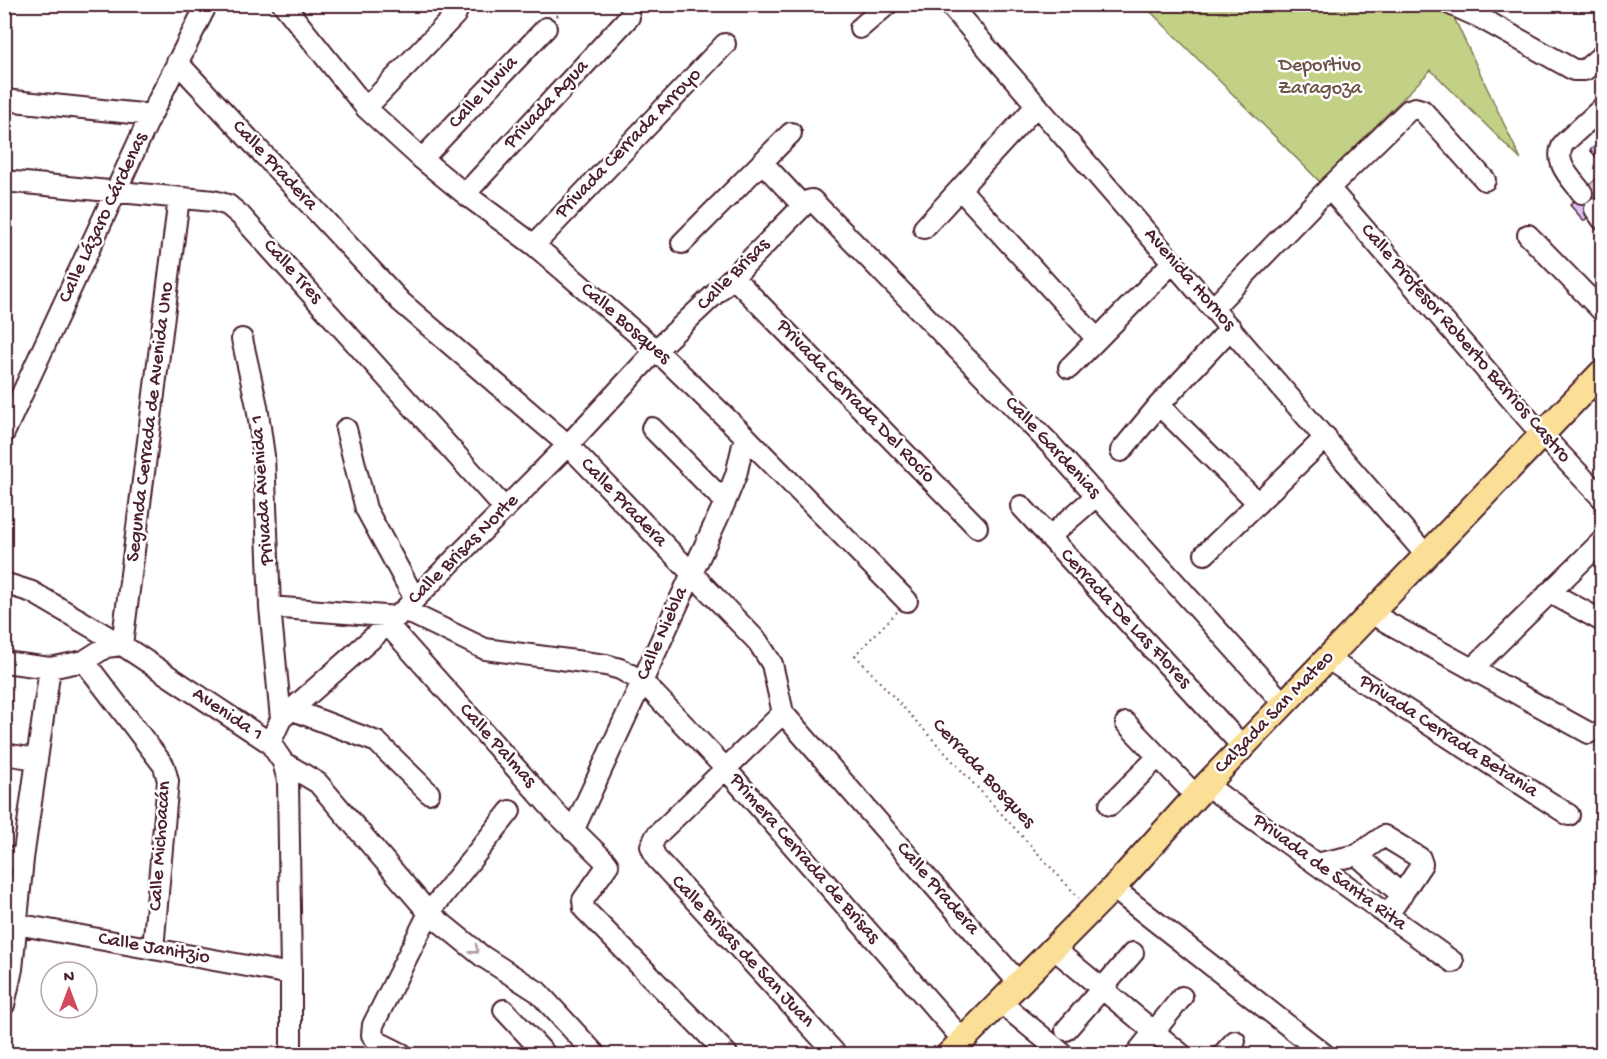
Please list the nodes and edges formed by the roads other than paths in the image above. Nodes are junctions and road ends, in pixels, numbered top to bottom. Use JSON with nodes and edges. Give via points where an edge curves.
{"nodes":[{"id":1,"x":207,"y":4,"type":"edge"},
{"id":2,"x":283,"y":4,"type":"edge"},
{"id":3,"x":460,"y":4,"type":"edge"},
{"id":4,"x":888,"y":4,"type":"edge"},
{"id":5,"x":1450,"y":4,"type":"edge"},
{"id":6,"x":958,"y":8,"type":"edge"},
{"id":7,"x":629,"y":17,"type":"dead end"},
{"id":8,"x":546,"y":28,"type":"dead end"},
{"id":9,"x":860,"y":28,"type":"dead end"},
{"id":10,"x":725,"y":44,"type":"dead end"},
{"id":11,"x":1602,"y":55,"type":"edge"},
{"id":12,"x":177,"y":62,"type":"junction"},
{"id":13,"x":4,"y":100,"type":"edge"},
{"id":14,"x":1037,"y":105,"type":"junction"},
{"id":15,"x":366,"y":108,"type":"junction"},
{"id":16,"x":1602,"y":108,"type":"edge"},
{"id":17,"x":152,"y":115,"type":"junction"},
{"id":18,"x":791,"y":134,"type":"dead end"},
{"id":19,"x":422,"y":159,"type":"junction"},
{"id":20,"x":762,"y":162,"type":"junction"},
{"id":21,"x":1485,"y":180,"type":"dead end"},
{"id":22,"x":4,"y":182,"type":"edge"},
{"id":23,"x":1329,"y":188,"type":"junction"},
{"id":24,"x":1587,"y":188,"type":"tunnel mouth"},
{"id":25,"x":960,"y":189,"type":"junction"},
{"id":26,"x":115,"y":191,"type":"junction"},
{"id":27,"x":465,"y":194,"type":"junction"},
{"id":28,"x":179,"y":198,"type":"junction"},
{"id":29,"x":807,"y":203,"type":"junction"},
{"id":30,"x":924,"y":228,"type":"dead end"},
{"id":31,"x":1528,"y":235,"type":"dead end"},
{"id":32,"x":682,"y":243,"type":"dead end"},
{"id":33,"x":534,"y":245,"type":"junction"},
{"id":34,"x":1173,"y":262,"type":"junction"},
{"id":35,"x":733,"y":277,"type":"junction"},
{"id":36,"x":1213,"y":308,"type":"junction"},
{"id":37,"x":1602,"y":311,"type":"edge"},
{"id":38,"x":1231,"y":328,"type":"junction"},
{"id":39,"x":242,"y":339,"type":"dead end"},
{"id":40,"x":1097,"y":339,"type":"junction"},
{"id":41,"x":656,"y":350,"type":"junction"},
{"id":42,"x":1069,"y":368,"type":"dead end"},
{"id":43,"x":1602,"y":372,"type":"edge"},
{"id":44,"x":1159,"y":405,"type":"junction"},
{"id":45,"x":652,"y":428,"type":"dead end"},
{"id":46,"x":345,"y":429,"type":"dead end"},
{"id":47,"x":4,"y":433,"type":"edge"},
{"id":48,"x":1542,"y":435,"type":"junction"},
{"id":49,"x":745,"y":436,"type":"junction"},
{"id":50,"x":1326,"y":437,"type":"junction"},
{"id":51,"x":568,"y":445,"type":"junction"},
{"id":52,"x":1121,"y":451,"type":"dead end"},
{"id":53,"x":1096,"y":496,"type":"junction"},
{"id":54,"x":1602,"y":498,"type":"edge"},
{"id":55,"x":725,"y":502,"type":"junction"},
{"id":56,"x":1258,"y":503,"type":"junction"},
{"id":57,"x":1021,"y":507,"type":"dead end"},
{"id":58,"x":505,"y":509,"type":"junction"},
{"id":59,"x":977,"y":527,"type":"dead end"},
{"id":60,"x":1049,"y":537,"type":"junction"},
{"id":61,"x":1602,"y":541,"type":"edge"},
{"id":62,"x":1205,"y":554,"type":"dead end"},
{"id":63,"x":1427,"y":556,"type":"junction"},
{"id":64,"x":691,"y":573,"type":"junction"},
{"id":65,"x":4,"y":583,"type":"edge"},
{"id":66,"x":1549,"y":592,"type":"junction"},
{"id":67,"x":907,"y":601,"type":"road end"},
{"id":68,"x":270,"y":607,"type":"junction"},
{"id":69,"x":401,"y":613,"type":"junction"},
{"id":70,"x":1370,"y":613,"type":"junction"},
{"id":71,"x":1602,"y":621,"type":"edge"},
{"id":72,"x":122,"y":645,"type":"junction"},
{"id":73,"x":1328,"y":659,"type":"junction"},
{"id":74,"x":84,"y":661,"type":"junction"},
{"id":75,"x":4,"y":662,"type":"edge"},
{"id":76,"x":50,"y":668,"type":"junction"},
{"id":77,"x":1472,"y":669,"type":"junction"},
{"id":78,"x":642,"y":681,"type":"junction"},
{"id":79,"x":1284,"y":704,"type":"junction"},
{"id":80,"x":783,"y":713,"type":"junction"},
{"id":81,"x":287,"y":714,"type":"junction"},
{"id":82,"x":1126,"y":723,"type":"dead end"},
{"id":83,"x":1589,"y":733,"type":"dead end"},
{"id":84,"x":270,"y":744,"type":"junction"},
{"id":85,"x":1243,"y":747,"type":"junction"},
{"id":86,"x":4,"y":754,"type":"edge"},
{"id":87,"x":1158,"y":757,"type":"junction"},
{"id":88,"x":37,"y":759,"type":"junction"},
{"id":89,"x":283,"y":762,"type":"junction"},
{"id":90,"x":725,"y":768,"type":"junction"},
{"id":91,"x":1201,"y":790,"type":"junction"},
{"id":92,"x":429,"y":793,"type":"dead end"},
{"id":93,"x":1110,"y":805,"type":"dead end"},
{"id":94,"x":510,"y":811,"type":"dead end"},
{"id":95,"x":1569,"y":815,"type":"dead end"},
{"id":96,"x":573,"y":831,"type":"junction"},
{"id":97,"x":1357,"y":855,"type":"junction"},
{"id":98,"x":14,"y":858,"type":"edge"},
{"id":99,"x":1316,"y":864,"type":"junction"},
{"id":100,"x":1113,"y":888,"type":"junction"},
{"id":101,"x":1402,"y":895,"type":"junction"},
{"id":102,"x":429,"y":913,"type":"junction"},
{"id":103,"x":1388,"y":915,"type":"junction"},
{"id":104,"x":10,"y":923,"type":"edge"},
{"id":105,"x":1053,"y":948,"type":"junction"},
{"id":106,"x":153,"y":949,"type":"junction"},
{"id":107,"x":1133,"y":953,"type":"dead end"},
{"id":108,"x":1453,"y":962,"type":"dead end"},
{"id":109,"x":291,"y":974,"type":"junction"},
{"id":110,"x":1019,"y":982,"type":"junction"},
{"id":111,"x":1103,"y":990,"type":"junction"},
{"id":112,"x":1182,"y":997,"type":"dead end"},
{"id":113,"x":1000,"y":1002,"type":"junction"},
{"id":114,"x":4,"y":1005,"type":"edge"},
{"id":115,"x":504,"y":1010,"type":"dead end"},
{"id":116,"x":1066,"y":1030,"type":"dead end"},
{"id":117,"x":1154,"y":1032,"type":"junction"},
{"id":118,"x":956,"y":1047,"type":"edge"},
{"id":119,"x":291,"y":1054,"type":"edge"},
{"id":120,"x":402,"y":1054,"type":"edge"},
{"id":121,"x":545,"y":1054,"type":"edge"},
{"id":122,"x":595,"y":1054,"type":"edge"},
{"id":123,"x":728,"y":1054,"type":"edge"},
{"id":124,"x":836,"y":1054,"type":"edge"},
{"id":125,"x":1063,"y":1054,"type":"edge"},
{"id":126,"x":1136,"y":1054,"type":"edge"},
{"id":127,"x":1181,"y":1054,"type":"edge"},
{"id":128,"x":1324,"y":1054,"type":"edge"}],
"edges":[{"from":1,"to":12,"type":"street","name":"Calle Lázaro Cárdenas"},
{"from":2,"to":15,"type":"street","name":"Calle Bosques"},
{"from":3,"to":15,"type":"street","via":[[455,15]]},
{"from":4,"to":9,"type":"street"},
{"from":5,"to":11,"type":"street","via":[[1574,70],[1585,70]]},
{"from":6,"to":14,"type":"street","name":"Avenida Hornos"},
{"from":7,"to":27,"type":"street","name":"Privada Agua"},
{"from":8,"to":19,"type":"street","name":"Calle Lluvia"},
{"from":10,"to":33,"type":"street","name":"Privada Cerrada Arroyo"},
{"from":12,"to":17,"type":"street","name":"Calle Lázaro Cárdenas"},
{"from":12,"to":51,"type":"street","name":"Calle Pradera","via":[[401,302]]},
{"from":13,"to":17,"type":"street"},
{"from":14,"to":25,"type":"street"},
{"from":14,"to":34,"type":"street","name":"Avenida Hornos"},
{"from":15,"to":19,"type":"street","name":"Calle Bosques"},
{"from":16,"to":24,"type":"street","via":[[1560,149],[1563,167]]},
{"from":17,"to":26,"type":"street","name":"Calle Lázaro Cárdenas"},
{"from":18,"to":20,"type":"street"},
{"from":19,"to":27,"type":"street","name":"Calle Bosques"},
{"from":20,"to":29,"type":"street","name":"Calle Gardenias"},
{"from":20,"to":32,"type":"street"},
{"from":21,"to":23,"type":"street","via":[[1422,110],[1415,108]]},
{"from":22,"to":26,"type":"street","name":"Calle Tres"},
{"from":23,"to":36,"type":"street"},
{"from":23,"to":48,"type":"street","name":"Calle Profesor Roberto Barrios Castro"},
{"from":25,"to":30,"type":"street"},
{"from":25,"to":40,"type":"street"},
{"from":26,"to":28,"type":"street","name":"Calle Tres"},
{"from":26,"to":47,"type":"street","name":"Calle Lázaro Cárdenas"},
{"from":27,"to":33,"type":"street","name":"Calle Bosques"},
{"from":28,"to":58,"type":"street","name":"Calle Tres","via":[[228,205],[241,216]]},
{"from":28,"to":72,"type":"street","name":"Segunda Cerrada de Avenida Uno"},
{"from":29,"to":35,"type":"street","name":"Calle Brisas"},
{"from":29,"to":53,"type":"street","name":"Calle Gardenias","via":[[1051,445]]},
{"from":31,"to":37,"type":"street"},
{"from":33,"to":41,"type":"street","name":"Calle Bosques"},
{"from":34,"to":36,"type":"street","name":"Avenida Hornos"},
{"from":34,"to":40,"type":"street"},
{"from":35,"to":41,"type":"street","name":"Calle Brisas"},
{"from":35,"to":59,"type":"street","name":"Privada Cerrada Del Rocío"},
{"from":36,"to":38,"type":"street","name":"Avenida Hornos"},
{"from":38,"to":44,"type":"street"},
{"from":38,"to":50,"type":"street","name":"Avenida Hornos"},
{"from":39,"to":68,"type":"street","name":"Privada Avenida 1","via":[[264,456]]},
{"from":40,"to":42,"type":"street"},
{"from":41,"to":49,"type":"street","name":"Calle Bosques"},
{"from":41,"to":51,"type":"street","name":"Calle Brisas Norte"},
{"from":43,"to":48,"type":"main road","name":"Calzada San Mateo"},
{"from":44,"to":52,"type":"street"},
{"from":44,"to":56,"type":"street"},
{"from":45,"to":55,"type":"street"},
{"from":46,"to":69,"type":"street","name":"Calle Palmas","via":[[366,509]]},
{"from":48,"to":54,"type":"street","name":"Calle Profesor Roberto Barrios Castro"},
{"from":48,"to":63,"type":"main road","name":"Calzada San Mateo"},
{"from":49,"to":55,"type":"street","name":"Calle Niebla"},
{"from":49,"to":67,"type":"street","name":"Calle Bosques"},
{"from":50,"to":56,"type":"street"},
{"from":50,"to":63,"type":"street","name":"Avenida Hornos"},
{"from":51,"to":58,"type":"street","name":"Calle Brisas Norte"},
{"from":51,"to":64,"type":"street","name":"Calle Pradera"},
{"from":53,"to":60,"type":"street","name":"Cerrada De Las Flores"},
{"from":53,"to":79,"type":"street","name":"Calle Gardenias"},
{"from":55,"to":64,"type":"street","name":"Calle Niebla"},
{"from":56,"to":62,"type":"street"},
{"from":57,"to":60,"type":"street"},
{"from":58,"to":69,"type":"street","name":"Calle Brisas Norte"},
{"from":60,"to":85,"type":"street","name":"Cerrada De Las Flores"},
{"from":61,"to":66,"type":"street"},
{"from":63,"to":70,"type":"main road","name":"Calzada San Mateo"},
{"from":64,"to":78,"type":"street","name":"Calle Niebla"},
{"from":64,"to":80,"type":"street","name":"Calle Pradera","via":[[758,642],[772,664]]},
{"from":65,"to":72,"type":"street","name":"Avenida 1","via":[[32,592]]},
{"from":66,"to":71,"type":"street"},
{"from":66,"to":77,"type":"street"},
{"from":68,"to":69,"type":"street"},
{"from":68,"to":81,"type":"street","name":"Privada Avenida 1"},
{"from":69,"to":78,"type":"street","name":"Primera Cerrada de Brisas","via":[[485,649],[606,665]]},
{"from":69,"to":81,"type":"street","name":"Calle Brisas Norte"},
{"from":69,"to":96,"type":"street","name":"Calle Palmas"},
{"from":70,"to":73,"type":"main road","name":"Calzada San Mateo"},
{"from":70,"to":77,"type":"street"},
{"from":72,"to":74,"type":"street","via":[[106,647]]},
{"from":72,"to":84,"type":"street","name":"Avenida 1"},
{"from":73,"to":79,"type":"main road","name":"Calzada San Mateo"},
{"from":73,"to":95,"type":"street","name":"Privada Cerrada Betania"},
{"from":74,"to":76,"type":"street"},
{"from":74,"to":106,"type":"street","name":"Calle Michoacán","via":[[164,766],[168,782]]},
{"from":75,"to":76,"type":"street"},
{"from":76,"to":88,"type":"street"},
{"from":77,"to":83,"type":"street"},
{"from":78,"to":90,"type":"street","name":"Primera Cerrada de Brisas"},
{"from":78,"to":96,"type":"street","name":"Calle Niebla"},
{"from":79,"to":85,"type":"main road","name":"Calzada San Mateo"},
{"from":80,"to":90,"type":"street"},
{"from":80,"to":110,"type":"street","name":"Calle Pradera"},
{"from":81,"to":84,"type":"street","name":"Calle Brisas Norte"},
{"from":81,"to":92,"type":"street","via":[[377,742]]},
{"from":82,"to":87,"type":"street","name":"Privada de Santa Rita"},
{"from":84,"to":89,"type":"street","name":"Avenida 1"},
{"from":85,"to":91,"type":"main road","name":"Calzada San Mateo"},
{"from":86,"to":88,"type":"street"},
{"from":87,"to":91,"type":"street","name":"Privada de Santa Rita"},
{"from":87,"to":93,"type":"street"},
{"from":88,"to":98,"type":"street"},
{"from":89,"to":102,"type":"street","via":[[318,783]]},
{"from":89,"to":109,"type":"street","name":"Avenida 1","via":[[288,781]]},
{"from":90,"to":118,"type":"street","name":"Primera Cerrada de Brisas"},
{"from":90,"to":124,"type":"street","name":"Calle Brisas de San Juan","via":[[656,836],[651,846],[656,858]]},
{"from":91,"to":99,"type":"street","name":"Privada de Santa Rita"},
{"from":91,"to":100,"type":"main road","name":"Calzada San Mateo"},
{"from":94,"to":102,"type":"street"},
{"from":96,"to":123,"type":"street","name":"Calle Palmas","via":[[608,865],[583,900],[584,909]]},
{"from":97,"to":99,"type":"street"},
{"from":97,"to":101,"type":"street"},
{"from":97,"to":101,"type":"street","via":[[1384,836],[1420,858],[1422,864]]},
{"from":98,"to":104,"type":"street"},
{"from":99,"to":103,"type":"street","name":"Privada de Santa Rita"},
{"from":100,"to":105,"type":"main road","name":"Calzada San Mateo"},
{"from":100,"to":128,"type":"street"},
{"from":101,"to":103,"type":"street"},
{"from":102,"to":120,"type":"street","via":[[373,1025],[372,1035],[378,1042]]},
{"from":102,"to":122,"type":"street","one_way":true,"via":[[482,956],[538,992]]},
{"from":103,"to":108,"type":"street","name":"Privada de Santa Rita"},
{"from":104,"to":106,"type":"street","name":"Calle Janitzio"},
{"from":104,"to":114,"type":"street","via":[[12,969]]},
{"from":105,"to":110,"type":"main road","name":"Calzada San Mateo"},
{"from":105,"to":111,"type":"street"},
{"from":106,"to":109,"type":"street","name":"Calle Janitzio"},
{"from":107,"to":111,"type":"street"},
{"from":109,"to":119,"type":"street","name":"Avenida 1"},
{"from":110,"to":113,"type":"main road","name":"Calzada San Mateo"},
{"from":111,"to":116,"type":"street"},
{"from":111,"to":117,"type":"street"},
{"from":112,"to":117,"type":"street"},
{"from":113,"to":118,"type":"main road","name":"Calzada San Mateo"},
{"from":113,"to":125,"type":"street"},
{"from":115,"to":121,"type":"street"},
{"from":117,"to":126,"type":"street"},
{"from":117,"to":127,"type":"street"}]}
